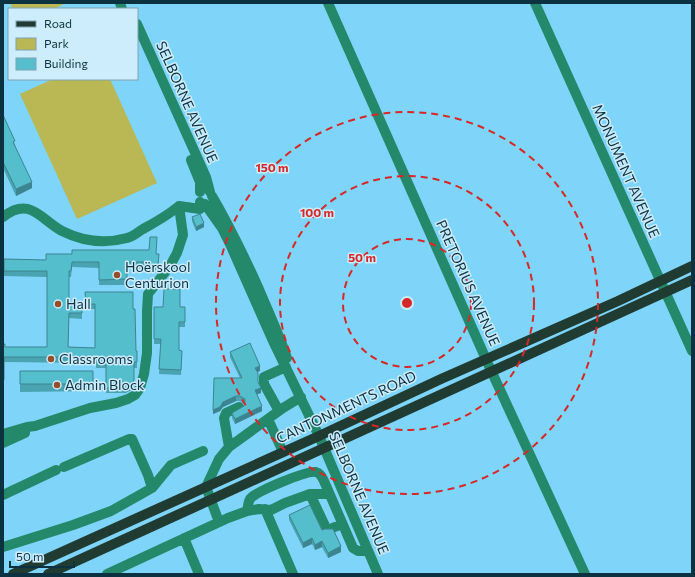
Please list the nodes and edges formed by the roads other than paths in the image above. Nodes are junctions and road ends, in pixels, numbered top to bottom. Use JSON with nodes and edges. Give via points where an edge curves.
{"nodes":[{"id":1,"x":328,"y":3,"type":"edge"},
{"id":2,"x":535,"y":3,"type":"edge"},
{"id":3,"x":138,"y":27,"type":"edge"},
{"id":4,"x":138,"y":42,"type":"edge"},
{"id":5,"x":148,"y":57,"type":"junction"},
{"id":6,"x":205,"y":197,"type":"junction"},
{"id":7,"x":179,"y":206,"type":"junction"},
{"id":8,"x":3,"y":217,"type":"edge"},
{"id":9,"x":692,"y":266,"type":"edge"},
{"id":10,"x":692,"y":280,"type":"edge"},
{"id":11,"x":661,"y":281,"type":"junction"},
{"id":12,"x":665,"y":292,"type":"junction"},
{"id":13,"x":692,"y":351,"type":"edge"},
{"id":14,"x":282,"y":353,"type":"junction"},
{"id":15,"x":486,"y":359,"type":"junction"},
{"id":16,"x":286,"y":366,"type":"junction"},
{"id":17,"x":492,"y":372,"type":"junction"},
{"id":18,"x":293,"y":380,"type":"junction"},
{"id":19,"x":300,"y":397,"type":"junction"},
{"id":20,"x":239,"y":406,"type":"dead end"},
{"id":21,"x":279,"y":411,"type":"junction"},
{"id":22,"x":268,"y":419,"type":"junction"},
{"id":23,"x":35,"y":426,"type":"junction"},
{"id":24,"x":3,"y":434,"type":"edge"},
{"id":25,"x":319,"y":436,"type":"junction"},
{"id":26,"x":3,"y":443,"type":"edge"},
{"id":27,"x":229,"y":447,"type":"junction"},
{"id":28,"x":324,"y":448,"type":"junction"},
{"id":29,"x":202,"y":451,"type":"dead end"},
{"id":30,"x":283,"y":452,"type":"junction"},
{"id":31,"x":206,"y":487,"type":"junction"},
{"id":32,"x":152,"y":488,"type":"junction"},
{"id":33,"x":310,"y":494,"type":"junction"},
{"id":34,"x":329,"y":494,"type":"junction"},
{"id":35,"x":3,"y":495,"type":"edge"},
{"id":36,"x":211,"y":500,"type":"junction"},
{"id":37,"x":265,"y":509,"type":"junction"},
{"id":38,"x":247,"y":511,"type":"junction"},
{"id":39,"x":219,"y":522,"type":"junction"},
{"id":40,"x":342,"y":524,"type":"junction"},
{"id":41,"x":184,"y":538,"type":"junction"},
{"id":42,"x":3,"y":547,"type":"edge"},
{"id":43,"x":368,"y":551,"type":"junction"},
{"id":44,"x":13,"y":574,"type":"edge"},
{"id":45,"x":48,"y":574,"type":"edge"},
{"id":46,"x":106,"y":574,"type":"edge"},
{"id":47,"x":199,"y":574,"type":"edge"},
{"id":48,"x":293,"y":574,"type":"edge"},
{"id":49,"x":378,"y":574,"type":"edge"},
{"id":50,"x":586,"y":574,"type":"edge"}],
"edges":[{"from":1,"to":15,"type":"street","name":"PRETORIUS AVENUE"},
{"from":2,"to":11,"type":"street","name":"MONUMENT AVENUE"},
{"from":3,"to":5,"type":"street","name":"SELBORNE AVENUE"},
{"from":4,"to":5,"type":"street","name":"SELBORNE AVENUE"},
{"from":5,"to":6,"type":"street","name":"SELBORNE AVENUE"},
{"from":6,"to":7,"type":"street","via":[[200,209]]},
{"from":6,"to":14,"type":"street","name":"SELBORNE AVENUE"},
{"from":7,"to":8,"type":"street","via":[[129,238],[108,241],[84,240],[61,230],[38,214],[22,208]]},
{"from":7,"to":23,"type":"street","via":[[183,235],[177,253],[148,294],[147,353],[140,388],[128,399]]},
{"from":9,"to":11,"type":"main road","name":"CANTONMENTS ROAD"},
{"from":10,"to":12,"type":"main road","name":"CANTONMENTS ROAD"},
{"from":11,"to":12,"type":"street","name":"MONUMENT AVENUE"},
{"from":11,"to":15,"type":"main road","name":"CANTONMENTS ROAD"},
{"from":12,"to":13,"type":"street","name":"MONUMENT AVENUE"},
{"from":12,"to":17,"type":"main road","name":"CANTONMENTS ROAD"},
{"from":14,"to":16,"type":"street","name":"SELBORNE AVENUE"},
{"from":14,"to":18,"type":"street","name":"SELBORNE AVENUE"},
{"from":15,"to":17,"type":"street","name":"PRETORIUS AVENUE"},
{"from":15,"to":25,"type":"main road","name":"CANTONMENTS ROAD"},
{"from":16,"to":18,"type":"street","name":"SELBORNE AVENUE"},
{"from":16,"to":21,"type":"street","via":[[263,380]]},
{"from":17,"to":28,"type":"main road","name":"CANTONMENTS ROAD"},
{"from":17,"to":50,"type":"street","name":"PRETORIUS AVENUE"},
{"from":18,"to":19,"type":"street","name":"SELBORNE AVENUE"},
{"from":19,"to":21,"type":"street"},
{"from":19,"to":25,"type":"street","name":"SELBORNE AVENUE"},
{"from":20,"to":27,"type":"street","via":[[226,413],[224,418]]},
{"from":21,"to":22,"type":"street"},
{"from":22,"to":27,"type":"street"},
{"from":22,"to":30,"type":"street"},
{"from":23,"to":24,"type":"street"},
{"from":23,"to":26,"type":"street"},
{"from":25,"to":28,"type":"street","name":"SELBORNE AVENUE"},
{"from":25,"to":30,"type":"main road","name":"CANTONMENTS ROAD"},
{"from":27,"to":31,"type":"street"},
{"from":28,"to":36,"type":"main road","name":"CANTONMENTS ROAD"},
{"from":28,"to":43,"type":"street","name":"SELBORNE AVENUE"},
{"from":29,"to":32,"type":"street","via":[[171,466]]},
{"from":30,"to":31,"type":"main road","name":"CANTONMENTS ROAD"},
{"from":31,"to":36,"type":"street"},
{"from":31,"to":44,"type":"main road","name":"CANTONMENTS ROAD"},
{"from":32,"to":35,"type":"street","via":[[132,439],[129,439]]},
{"from":32,"to":42,"type":"street","via":[[111,511]]},
{"from":33,"to":34,"type":"street"},
{"from":33,"to":37,"type":"street","via":[[271,510]]},
{"from":33,"to":40,"type":"street","via":[[326,528]]},
{"from":34,"to":38,"type":"street","via":[[320,474],[303,474],[257,494],[250,499]]},
{"from":34,"to":40,"type":"street"},
{"from":36,"to":39,"type":"street"},
{"from":36,"to":45,"type":"main road","name":"CANTONMENTS ROAD"},
{"from":37,"to":38,"type":"street"},
{"from":37,"to":48,"type":"street"},
{"from":38,"to":39,"type":"street"},
{"from":39,"to":41,"type":"street"},
{"from":40,"to":43,"type":"street","via":[[353,548]]},
{"from":41,"to":46,"type":"street"},
{"from":41,"to":47,"type":"street"},
{"from":43,"to":49,"type":"street","name":"SELBORNE AVENUE"}]}
